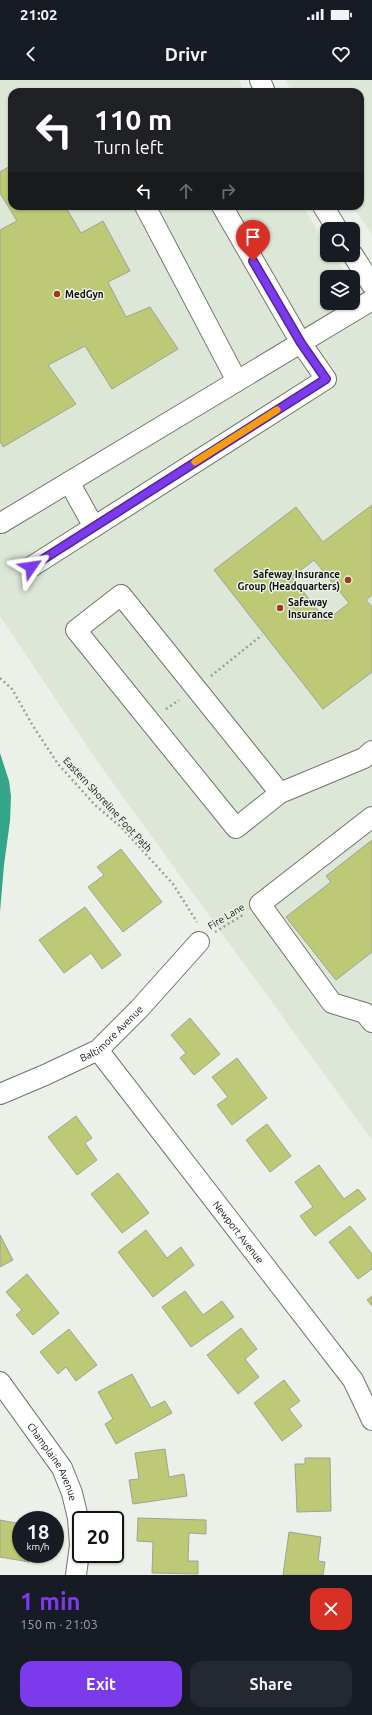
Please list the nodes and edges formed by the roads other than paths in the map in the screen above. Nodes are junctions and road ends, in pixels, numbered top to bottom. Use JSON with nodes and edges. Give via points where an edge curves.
{"nodes":[{"id":1,"x":147,"y":210,"type":"edge"},
{"id":2,"x":224,"y":210,"type":"edge"},
{"id":3,"x":325,"y":210,"type":"edge"},
{"id":4,"x":333,"y":222,"type":"edge"},
{"id":5,"x":358,"y":262,"type":"edge"},
{"id":6,"x":372,"y":285,"type":"edge"},
{"id":7,"x":372,"y":300,"type":"edge"},
{"id":8,"x":301,"y":343,"type":"junction"},
{"id":9,"x":237,"y":381,"type":"junction"},
{"id":10,"x":69,"y":482,"type":"junction"},
{"id":11,"x":1,"y":523,"type":"dead end"},
{"id":12,"x":94,"y":527,"type":"junction"},
{"id":13,"x":31,"y":567,"type":"dead end"},
{"id":14,"x":372,"y":751,"type":"edge"},
{"id":15,"x":280,"y":793,"type":"junction"},
{"id":16,"x":372,"y":817,"type":"edge"},
{"id":17,"x":199,"y":942,"type":"road end"},
{"id":18,"x":370,"y":1014,"type":"edge"},
{"id":19,"x":98,"y":1050,"type":"junction"},
{"id":20,"x":0,"y":1094,"type":"edge"},
{"id":21,"x":0,"y":1382,"type":"edge"},
{"id":22,"x":372,"y":1420,"type":"edge"},
{"id":23,"x":76,"y":1575,"type":"edge"}],
"edges":[{"from":1,"to":9,"type":"street"},
{"from":2,"to":8,"type":"street"},
{"from":3,"to":4,"type":"street"},
{"from":5,"to":6,"type":"street"},
{"from":7,"to":8,"type":"street"},
{"from":8,"to":9,"type":"street"},
{"from":8,"to":12,"type":"street","via":[[326,379]]},
{"from":9,"to":10,"type":"street"},
{"from":10,"to":11,"type":"street"},
{"from":10,"to":12,"type":"street"},
{"from":12,"to":13,"type":"street"},
{"from":14,"to":15,"type":"street","via":[[364,758]]},
{"from":15,"to":15,"type":"street","via":[[236,828],[76,630],[121,595]]},
{"from":16,"to":18,"type":"street","via":[[260,904],[332,1003]]},
{"from":17,"to":19,"type":"street","name":"Baltimore Avenue"},
{"from":19,"to":20,"type":"street","name":"Baltimore Avenue"},
{"from":19,"to":22,"type":"street","name":"Newport Avenue","via":[[353,1380]]},
{"from":21,"to":23,"type":"street","name":"Champlaine Avenue","via":[[62,1468],[72,1493],[78,1518],[80,1545]]}]}
